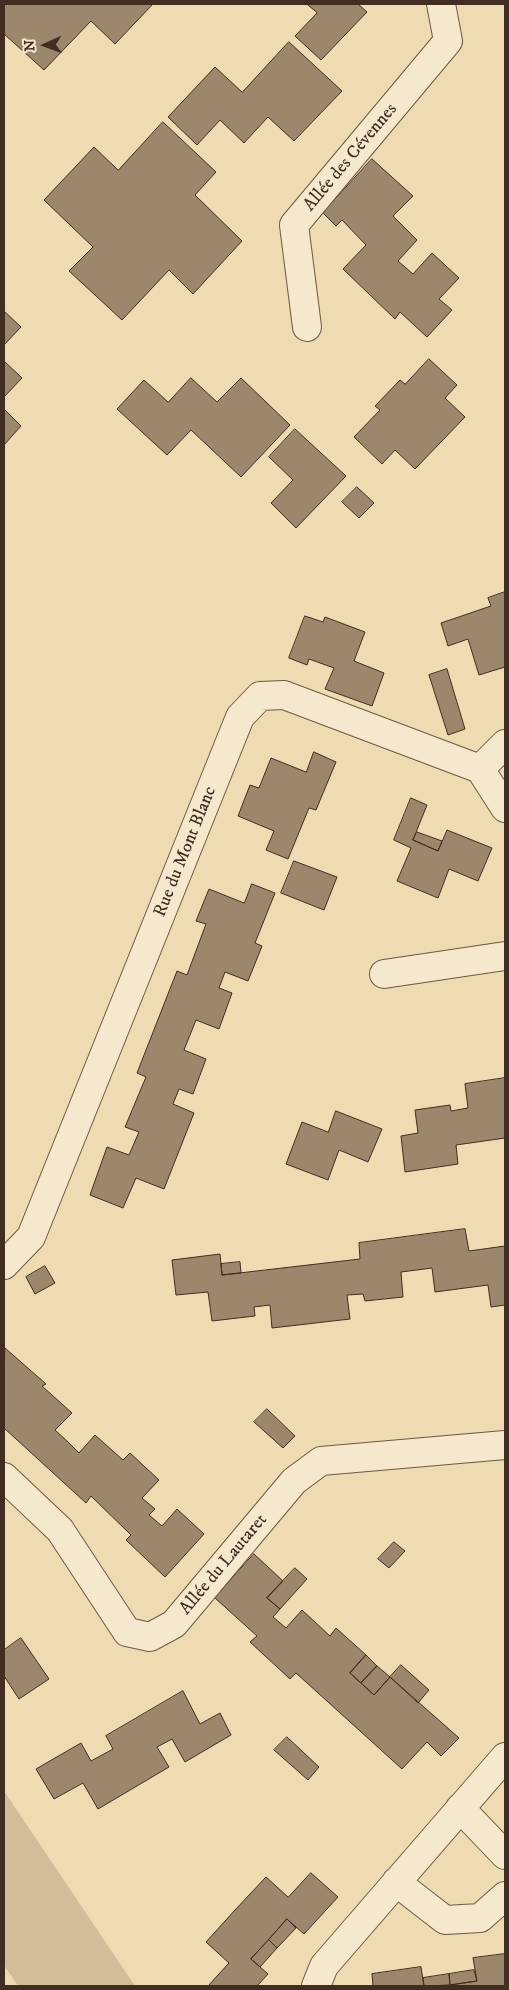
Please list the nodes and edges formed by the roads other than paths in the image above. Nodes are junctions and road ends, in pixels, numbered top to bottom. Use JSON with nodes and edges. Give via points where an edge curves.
{"nodes":[{"id":1,"x":441,"y":4,"type":"edge"},
{"id":2,"x":307,"y":326,"type":"dead end"},
{"id":3,"x":505,"y":744,"type":"edge"},
{"id":4,"x":480,"y":769,"type":"junction"},
{"id":5,"x":505,"y":808,"type":"edge"},
{"id":6,"x":505,"y":956,"type":"edge"},
{"id":7,"x":384,"y":974,"type":"dead end"},
{"id":8,"x":4,"y":1265,"type":"edge"},
{"id":9,"x":505,"y":1445,"type":"edge"},
{"id":10,"x":4,"y":1477,"type":"edge"},
{"id":11,"x":505,"y":1757,"type":"edge"},
{"id":12,"x":460,"y":1808,"type":"junction"},
{"id":13,"x":505,"y":1855,"type":"edge"},
{"id":14,"x":396,"y":1882,"type":"junction"},
{"id":15,"x":505,"y":1896,"type":"edge"},
{"id":16,"x":316,"y":1986,"type":"edge"}],
"edges":[{"from":1,"to":2,"type":"street","name":"Allée des Cévennes","via":[[448,41],[294,225]]},
{"from":3,"to":4,"type":"street"},
{"from":4,"to":5,"type":"street"},
{"from":4,"to":8,"type":"street","name":"Rue du Mont Blanc","via":[[284,695],[260,696],[240,718],[31,1237]]},
{"from":6,"to":7,"type":"street"},
{"from":9,"to":10,"type":"street","name":"Allée du Lautaret","via":[[321,1461],[294,1481],[174,1624],[150,1637],[127,1632],[60,1530]]},
{"from":11,"to":12,"type":"street"},
{"from":12,"to":13,"type":"street"},
{"from":12,"to":14,"type":"street"},
{"from":14,"to":15,"type":"street","via":[[445,1920],[480,1918]]},
{"from":14,"to":16,"type":"street","via":[[324,1966]]}]}
